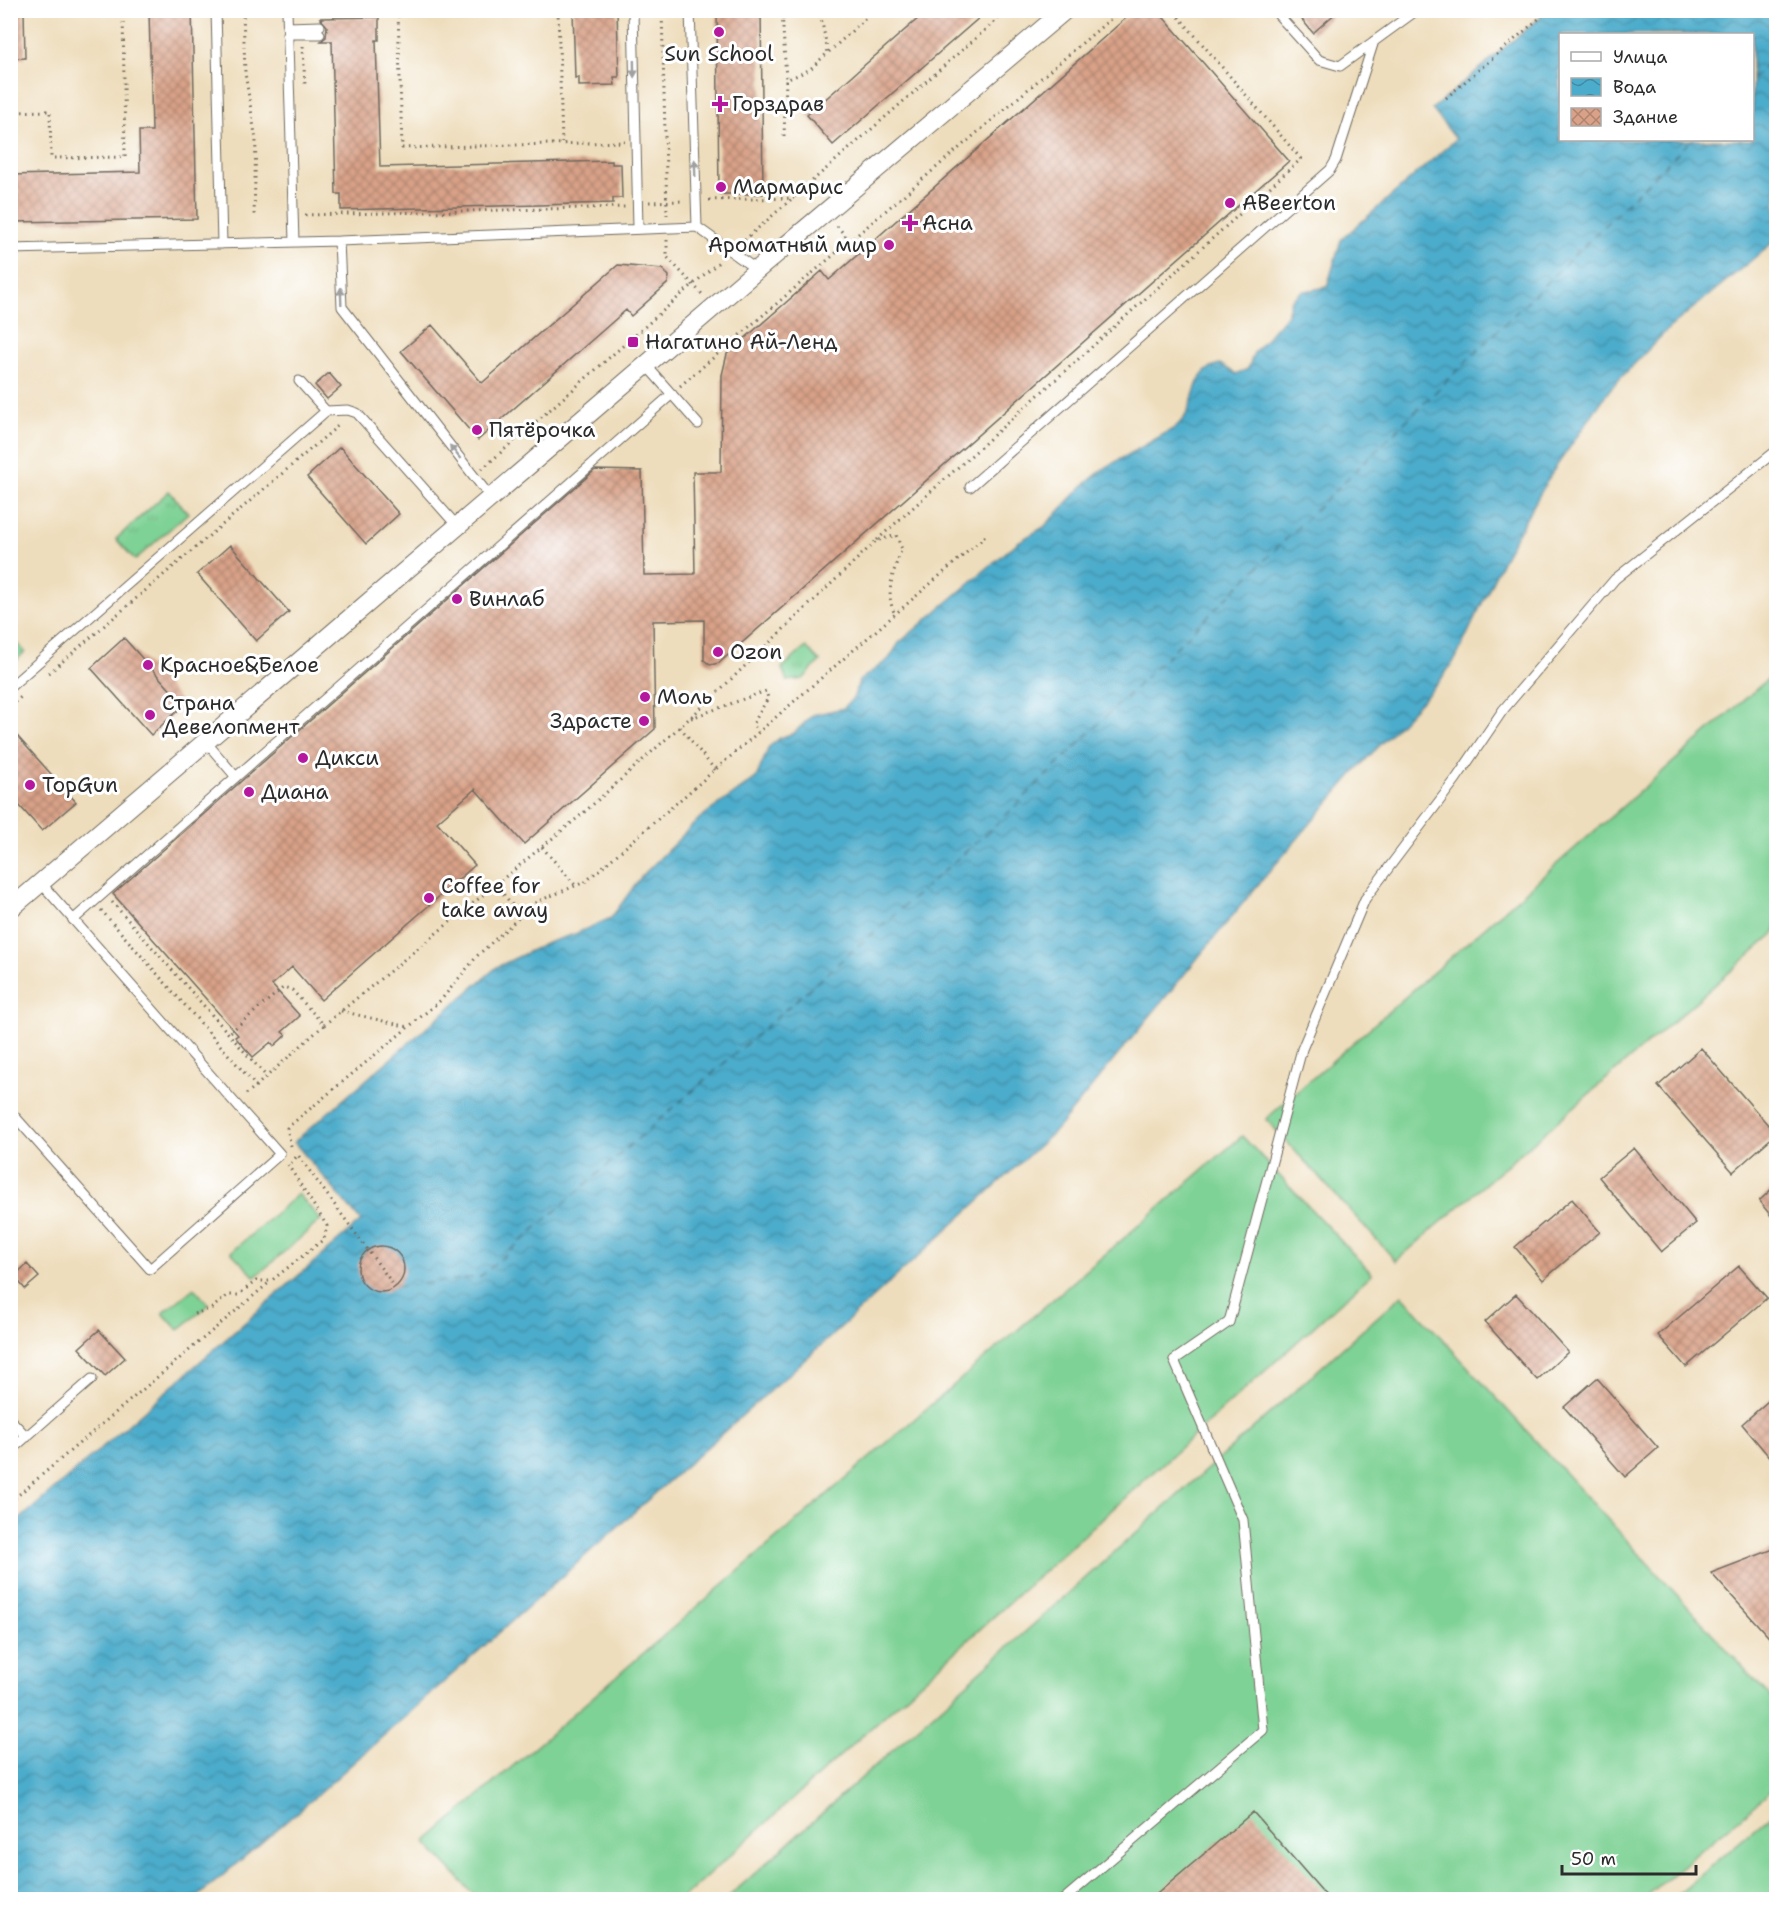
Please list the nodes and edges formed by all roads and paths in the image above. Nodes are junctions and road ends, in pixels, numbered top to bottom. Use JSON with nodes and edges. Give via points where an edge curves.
{"nodes":[{"id":1,"x":123,"y":10,"type":"edge"},
{"id":2,"x":216,"y":10,"type":"edge"},
{"id":3,"x":243,"y":10,"type":"edge"},
{"id":4,"x":287,"y":10,"type":"edge"},
{"id":5,"x":398,"y":10,"type":"edge"},
{"id":6,"x":558,"y":10,"type":"edge"},
{"id":7,"x":633,"y":10,"type":"edge"},
{"id":8,"x":662,"y":10,"type":"edge"},
{"id":9,"x":690,"y":10,"type":"edge"},
{"id":10,"x":782,"y":10,"type":"edge"},
{"id":11,"x":788,"y":10,"type":"edge"},
{"id":12,"x":816,"y":10,"type":"edge"},
{"id":13,"x":875,"y":10,"type":"edge"},
{"id":14,"x":1065,"y":10,"type":"edge"},
{"id":15,"x":1122,"y":10,"type":"edge"},
{"id":16,"x":1173,"y":10,"type":"edge"},
{"id":17,"x":1274,"y":10,"type":"edge"},
{"id":18,"x":1418,"y":10,"type":"edge"},
{"id":19,"x":1549,"y":10,"type":"edge"},
{"id":20,"x":782,"y":20,"type":"junction"},
{"id":21,"x":320,"y":30,"type":"dead end"},
{"id":22,"x":287,"y":31,"type":"junction"},
{"id":23,"x":1374,"y":42,"type":"junction"},
{"id":24,"x":828,"y":53,"type":"junction"},
{"id":25,"x":786,"y":80,"type":"junction"},
{"id":26,"x":1446,"y":98,"type":"dead end"},
{"id":27,"x":10,"y":112,"type":"edge"},
{"id":28,"x":784,"y":136,"type":"dead end"},
{"id":29,"x":636,"y":142,"type":"junction"},
{"id":30,"x":562,"y":143,"type":"junction"},
{"id":31,"x":794,"y":198,"type":"dead end"},
{"id":32,"x":709,"y":200,"type":"dead end"},
{"id":33,"x":637,"y":202,"type":"junction"},
{"id":34,"x":293,"y":215,"type":"junction"},
{"id":35,"x":254,"y":216,"type":"dead end"},
{"id":36,"x":697,"y":227,"type":"junction"},
{"id":37,"x":638,"y":228,"type":"junction"},
{"id":38,"x":667,"y":228,"type":"junction"},
{"id":39,"x":339,"y":241,"type":"junction"},
{"id":40,"x":294,"y":242,"type":"junction"},
{"id":41,"x":222,"y":244,"type":"junction"},
{"id":42,"x":10,"y":249,"type":"edge"},
{"id":43,"x":756,"y":270,"type":"junction"},
{"id":44,"x":694,"y":284,"type":"dead end"},
{"id":45,"x":646,"y":365,"type":"junction"},
{"id":46,"x":299,"y":381,"type":"dead end"},
{"id":47,"x":672,"y":394,"type":"junction"},
{"id":48,"x":326,"y":411,"type":"junction"},
{"id":49,"x":346,"y":423,"type":"dead end"},
{"id":50,"x":699,"y":424,"type":"dead end"},
{"id":51,"x":1776,"y":451,"type":"edge"},
{"id":52,"x":970,"y":487,"type":"dead end"},
{"id":53,"x":491,"y":498,"type":"junction"},
{"id":54,"x":458,"y":526,"type":"junction"},
{"id":55,"x":988,"y":534,"type":"dead end"},
{"id":56,"x":876,"y":541,"type":"junction"},
{"id":57,"x":895,"y":614,"type":"junction"},
{"id":58,"x":43,"y":678,"type":"dead end"},
{"id":59,"x":10,"y":687,"type":"edge"},
{"id":60,"x":23,"y":695,"type":"dead end"},
{"id":61,"x":10,"y":706,"type":"edge"},
{"id":62,"x":690,"y":718,"type":"junction"},
{"id":63,"x":680,"y":728,"type":"junction"},
{"id":64,"x":758,"y":732,"type":"junction"},
{"id":65,"x":206,"y":742,"type":"junction"},
{"id":66,"x":715,"y":770,"type":"junction"},
{"id":67,"x":236,"y":777,"type":"junction"},
{"id":68,"x":542,"y":846,"type":"junction"},
{"id":69,"x":41,"y":883,"type":"junction"},
{"id":70,"x":495,"y":885,"type":"junction"},
{"id":71,"x":576,"y":886,"type":"junction"},
{"id":72,"x":104,"y":893,"type":"junction"},
{"id":73,"x":94,"y":902,"type":"junction"},
{"id":74,"x":10,"y":909,"type":"edge"},
{"id":75,"x":520,"y":916,"type":"junction"},
{"id":76,"x":74,"y":920,"type":"junction"},
{"id":77,"x":341,"y":1011,"type":"junction"},
{"id":78,"x":324,"y":1025,"type":"junction"},
{"id":79,"x":409,"y":1027,"type":"junction"},
{"id":80,"x":228,"y":1034,"type":"junction"},
{"id":81,"x":266,"y":1076,"type":"junction"},
{"id":82,"x":10,"y":1111,"type":"edge"},
{"id":83,"x":280,"y":1154,"type":"junction"},
{"id":84,"x":271,"y":1281,"type":"junction"},
{"id":85,"x":396,"y":1287,"type":"dead end"},
{"id":86,"x":194,"y":1314,"type":"dead end"},
{"id":87,"x":92,"y":1379,"type":"dead end"},
{"id":88,"x":10,"y":1419,"type":"edge"},
{"id":89,"x":27,"y":1437,"type":"junction"},
{"id":90,"x":10,"y":1451,"type":"edge"},
{"id":91,"x":10,"y":1502,"type":"edge"},
{"id":92,"x":1063,"y":1899,"type":"edge"}],
"edges":[{"from":1,"to":27,"type":"path","via":[[125,157],[51,158],[51,111]]},
{"from":2,"to":41,"type":"lane"},
{"from":3,"to":35,"type":"path","via":[[245,73],[256,140]]},
{"from":4,"to":22,"type":"lane"},
{"from":5,"to":30,"type":"path","via":[[402,148]]},
{"from":6,"to":30,"type":"path"},
{"from":7,"to":29,"type":"lane","one_way":true},
{"from":8,"to":38,"type":"path"},
{"from":36,"to":9,"type":"lane","one_way":true},
{"from":10,"to":20,"type":"path"},
{"from":11,"to":20,"type":"path"},
{"from":12,"to":24,"type":"path"},
{"from":13,"to":24,"type":"path"},
{"from":14,"to":43,"type":"street"},
{"from":15,"to":47,"type":"path"},
{"from":16,"to":56,"type":"path","via":[[1300,159]]},
{"from":17,"to":23,"type":"lane","via":[[1319,60],[1340,66]]},
{"from":18,"to":23,"type":"lane"},
{"from":19,"to":26,"type":"path"},
{"from":20,"to":25,"type":"path"},
{"from":21,"to":22,"type":"lane"},
{"from":22,"to":34,"type":"lane"},
{"from":23,"to":52,"type":"lane","via":[[1330,170]]},
{"from":24,"to":25,"type":"path","via":[[809,70]]},
{"from":25,"to":28,"type":"path"},
{"from":29,"to":30,"type":"path"},
{"from":29,"to":33,"type":"lane"},
{"from":31,"to":32,"type":"path"},
{"from":33,"to":34,"type":"path","via":[[628,206]]},
{"from":33,"to":37,"type":"lane"},
{"from":34,"to":40,"type":"lane"},
{"from":36,"to":38,"type":"lane"},
{"from":36,"to":43,"type":"lane"},
{"from":37,"to":38,"type":"lane"},
{"from":37,"to":39,"type":"lane"},
{"from":38,"to":44,"type":"path","via":[[667,257]]},
{"from":39,"to":40,"type":"lane"},
{"from":53,"to":39,"type":"lane","one_way":true,"via":[[342,307]]},
{"from":40,"to":41,"type":"lane"},
{"from":41,"to":42,"type":"lane"},
{"from":43,"to":45,"type":"street"},
{"from":45,"to":47,"type":"lane"},
{"from":45,"to":53,"type":"street"},
{"from":46,"to":48,"type":"lane"},
{"from":47,"to":50,"type":"lane"},
{"from":47,"to":67,"type":"lane"},
{"from":48,"to":54,"type":"lane","via":[[357,413]]},
{"from":48,"to":59,"type":"lane"},
{"from":49,"to":58,"type":"path","via":[[328,433]]},
{"from":51,"to":92,"type":"lane","via":[[1615,579],[1503,710],[1365,899],[1302,1049],[1229,1322],[1174,1360],[1243,1520],[1263,1730]]},
{"from":53,"to":54,"type":"street"},
{"from":54,"to":65,"type":"street"},
{"from":55,"to":57,"type":"path"},
{"from":56,"to":57,"type":"path","via":[[896,535],[902,549],[892,576],[891,606]]},
{"from":56,"to":62,"type":"path"},
{"from":57,"to":64,"type":"path"},
{"from":60,"to":61,"type":"path"},
{"from":62,"to":63,"type":"path"},
{"from":62,"to":64,"type":"path","via":[[766,691],[768,698],[753,724]]},
{"from":63,"to":66,"type":"path"},
{"from":63,"to":68,"type":"path"},
{"from":64,"to":66,"type":"path"},
{"from":65,"to":67,"type":"lane"},
{"from":65,"to":69,"type":"street"},
{"from":66,"to":71,"type":"path"},
{"from":67,"to":72,"type":"lane"},
{"from":68,"to":70,"type":"path"},
{"from":68,"to":71,"type":"path"},
{"from":69,"to":74,"type":"street"},
{"from":69,"to":76,"type":"lane"},
{"from":70,"to":75,"type":"path"},
{"from":70,"to":77,"type":"path"},
{"from":71,"to":75,"type":"path","via":[[536,902]]},
{"from":72,"to":73,"type":"lane"},
{"from":72,"to":80,"type":"path"},
{"from":73,"to":76,"type":"lane"},
{"from":73,"to":81,"type":"path","via":[[256,1086]]},
{"from":75,"to":79,"type":"path","via":[[478,955],[441,1000]]},
{"from":76,"to":83,"type":"lane"},
{"from":77,"to":78,"type":"path"},
{"from":77,"to":79,"type":"path"},
{"from":78,"to":80,"type":"path","via":[[292,990],[284,987]]},
{"from":78,"to":81,"type":"path"},
{"from":79,"to":85,"type":"path","via":[[287,1128],[297,1156]]},
{"from":80,"to":81,"type":"path"},
{"from":82,"to":83,"type":"lane","via":[[150,1269]]},
{"from":83,"to":84,"type":"path","via":[[327,1226],[324,1239]]},
{"from":84,"to":86,"type":"path","via":[[256,1281],[238,1295],[228,1295],[212,1308]]},
{"from":84,"to":91,"type":"path"},
{"from":87,"to":89,"type":"lane"},
{"from":88,"to":89,"type":"lane"},
{"from":89,"to":90,"type":"lane"}]}
